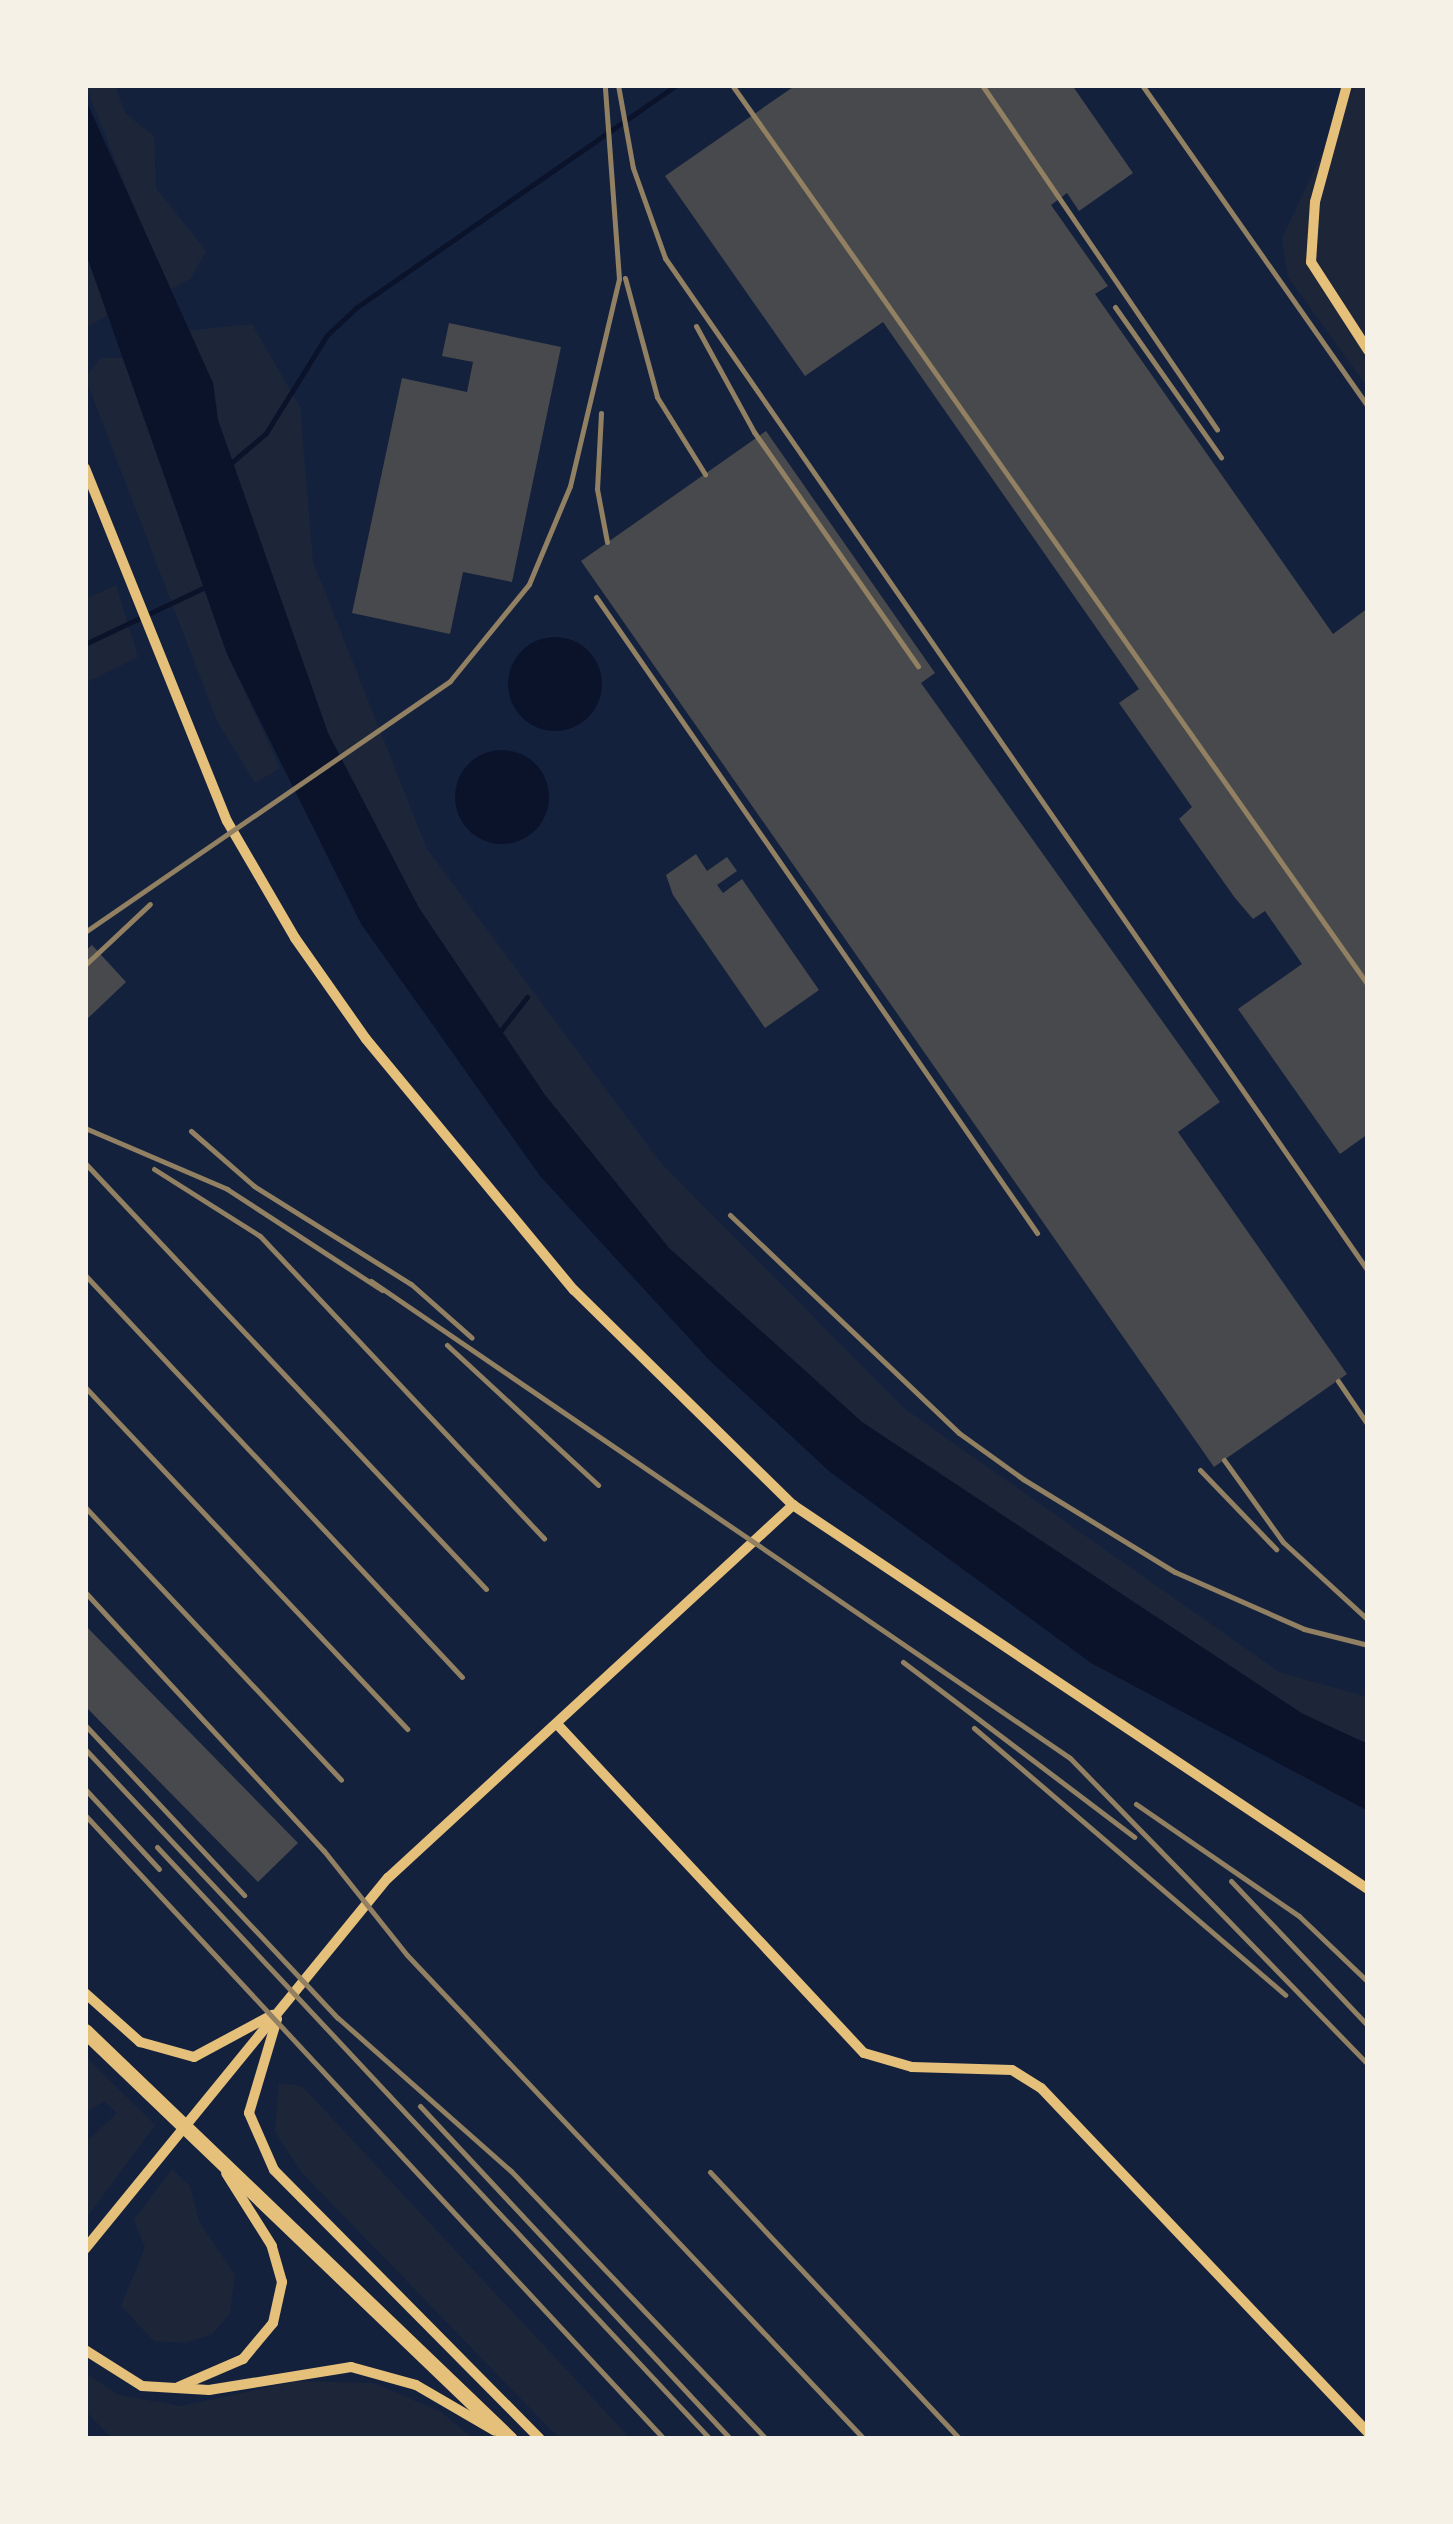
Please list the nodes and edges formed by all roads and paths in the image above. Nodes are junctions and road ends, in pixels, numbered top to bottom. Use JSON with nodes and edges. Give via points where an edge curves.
{"nodes":[{"id":1,"x":1348,"y":85,"type":"edge"},
{"id":2,"x":1368,"y":350,"type":"edge"},
{"id":3,"x":85,"y":468,"type":"edge"},
{"id":4,"x":793,"y":1505,"type":"junction"},
{"id":5,"x":557,"y":1724,"type":"junction"},
{"id":6,"x":1368,"y":1889,"type":"edge"},
{"id":7,"x":85,"y":1993,"type":"edge"},
{"id":8,"x":281,"y":2009,"type":"junction"},
{"id":9,"x":85,"y":2030,"type":"edge"},
{"id":10,"x":218,"y":2160,"type":"junction"},
{"id":11,"x":87,"y":2244,"type":"edge"},
{"id":12,"x":85,"y":2350,"type":"edge"},
{"id":13,"x":177,"y":2387,"type":"junction"},
{"id":14,"x":1368,"y":2432,"type":"edge"},
{"id":15,"x":509,"y":2439,"type":"edge"},
{"id":16,"x":540,"y":2439,"type":"edge"}],
"edges":[{"from":1,"to":2,"type":"street","via":[[1316,202],[1312,262]]},
{"from":3,"to":4,"type":"street","via":[[226,815],[294,938],[451,1144],[574,1290]]},
{"from":4,"to":5,"type":"street"},
{"from":4,"to":6,"type":"street"},
{"from":5,"to":8,"type":"street","via":[[388,1878]]},
{"from":5,"to":14,"type":"street","via":[[864,2053],[912,2067],[1012,2070],[1041,2088]]},
{"from":7,"to":8,"type":"street","via":[[140,2042],[194,2057]]},
{"from":8,"to":11,"type":"street"},
{"from":8,"to":16,"type":"street","via":[[250,2087],[249,2113],[274,2170]]},
{"from":9,"to":10,"type":"main road"},
{"from":10,"to":13,"type":"street","via":[[272,2246],[282,2282],[273,2323],[243,2359]]},
{"from":10,"to":15,"type":"main road"},
{"from":12,"to":13,"type":"street","via":[[142,2386]]},
{"from":13,"to":15,"type":"street","via":[[351,2367],[416,2385]]}]}
